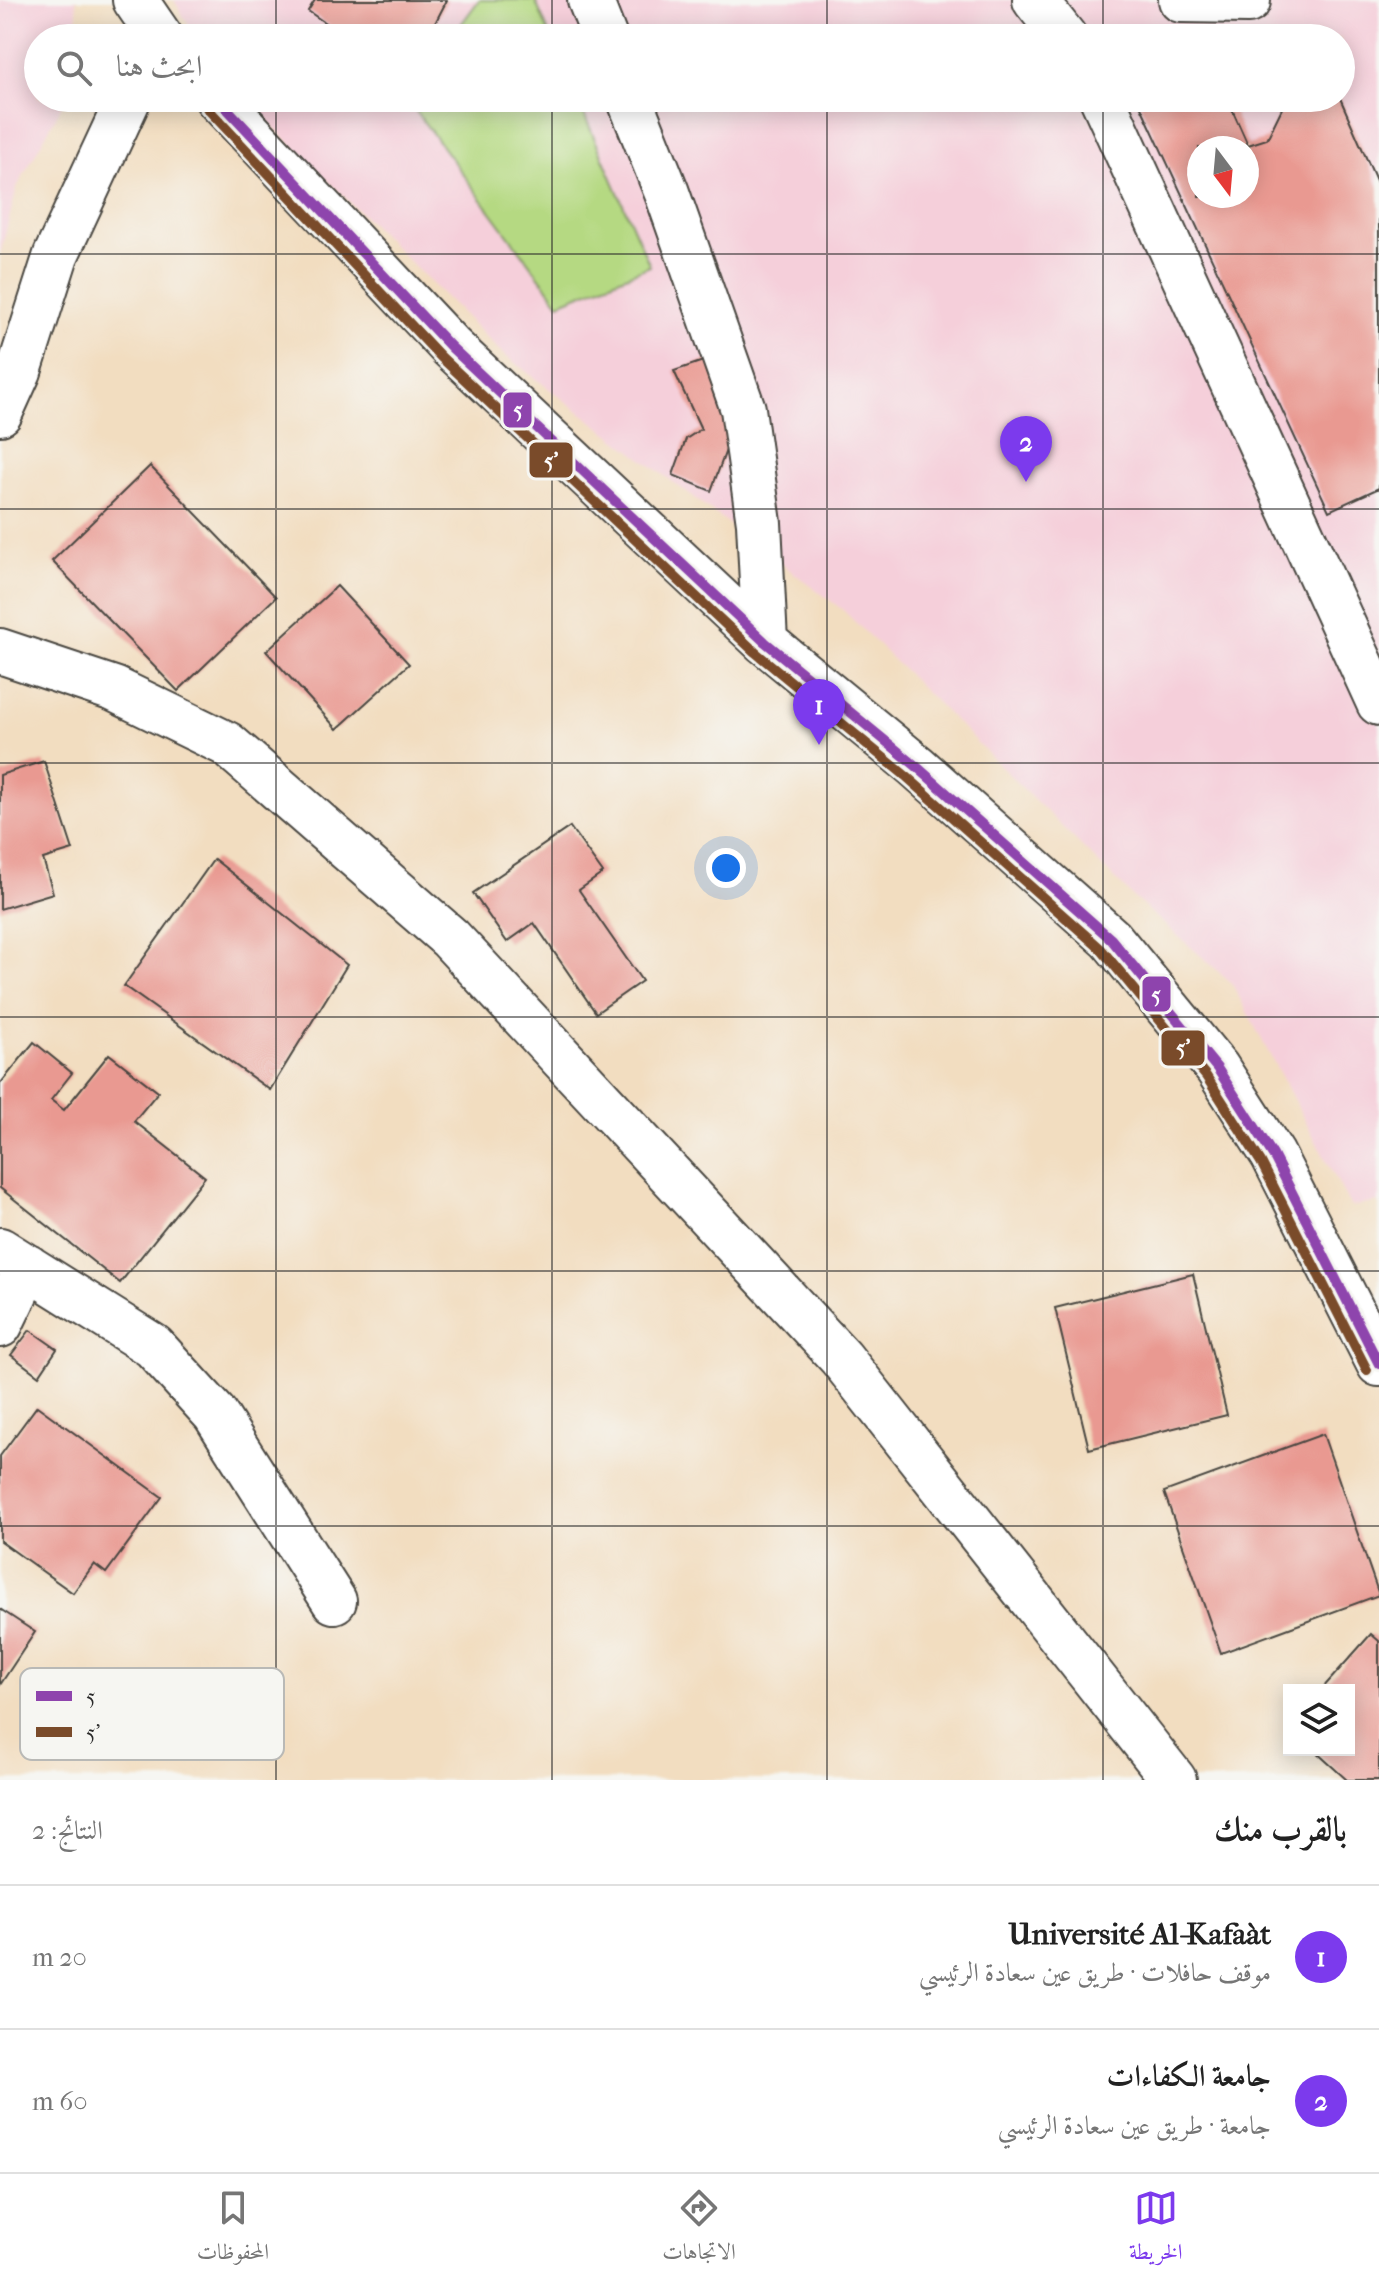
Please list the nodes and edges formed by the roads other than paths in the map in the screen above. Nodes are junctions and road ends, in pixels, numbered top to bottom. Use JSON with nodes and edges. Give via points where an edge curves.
{"nodes":[{"id":1,"x":590,"y":0,"type":"edge"},
{"id":2,"x":1035,"y":0,"type":"edge"},
{"id":3,"x":1181,"y":0,"type":"edge"},
{"id":4,"x":1248,"y":1,"type":"edge"},
{"id":5,"x":599,"y":24,"type":"edge"},
{"id":6,"x":1054,"y":24,"type":"edge"},
{"id":7,"x":122,"y":112,"type":"edge"},
{"id":8,"x":230,"y":112,"type":"edge"},
{"id":9,"x":635,"y":112,"type":"edge"},
{"id":10,"x":1108,"y":112,"type":"edge"},
{"id":11,"x":0,"y":413,"type":"edge"},
{"id":12,"x":765,"y":642,"type":"junction"},
{"id":13,"x":0,"y":651,"type":"edge"},
{"id":14,"x":1379,"y":703,"type":"edge"},
{"id":15,"x":14,"y":1259,"type":"edge"},
{"id":16,"x":0,"y":1325,"type":"edge"},
{"id":17,"x":1379,"y":1364,"type":"edge"},
{"id":18,"x":334,"y":1601,"type":"dead end"},
{"id":19,"x":1174,"y":1780,"type":"edge"}],
"edges":[{"from":1,"to":5,"type":"street"},
{"from":2,"to":6,"type":"street"},
{"from":3,"to":4,"type":"street"},
{"from":7,"to":11,"type":"street","via":[[56,255]]},
{"from":8,"to":12,"type":"street","via":[[451,347]]},
{"from":9,"to":12,"type":"street","via":[[743,409],[759,523]]},
{"from":10,"to":14,"type":"street"},
{"from":12,"to":17,"type":"street","via":[[916,766],[1111,939],[1217,1068],[1273,1155]]},
{"from":13,"to":19,"type":"street","via":[[114,689],[227,744],[450,938],[841,1358]]},
{"from":15,"to":16,"type":"street"},
{"from":15,"to":18,"type":"street","via":[[153,1346],[215,1414]]}]}
